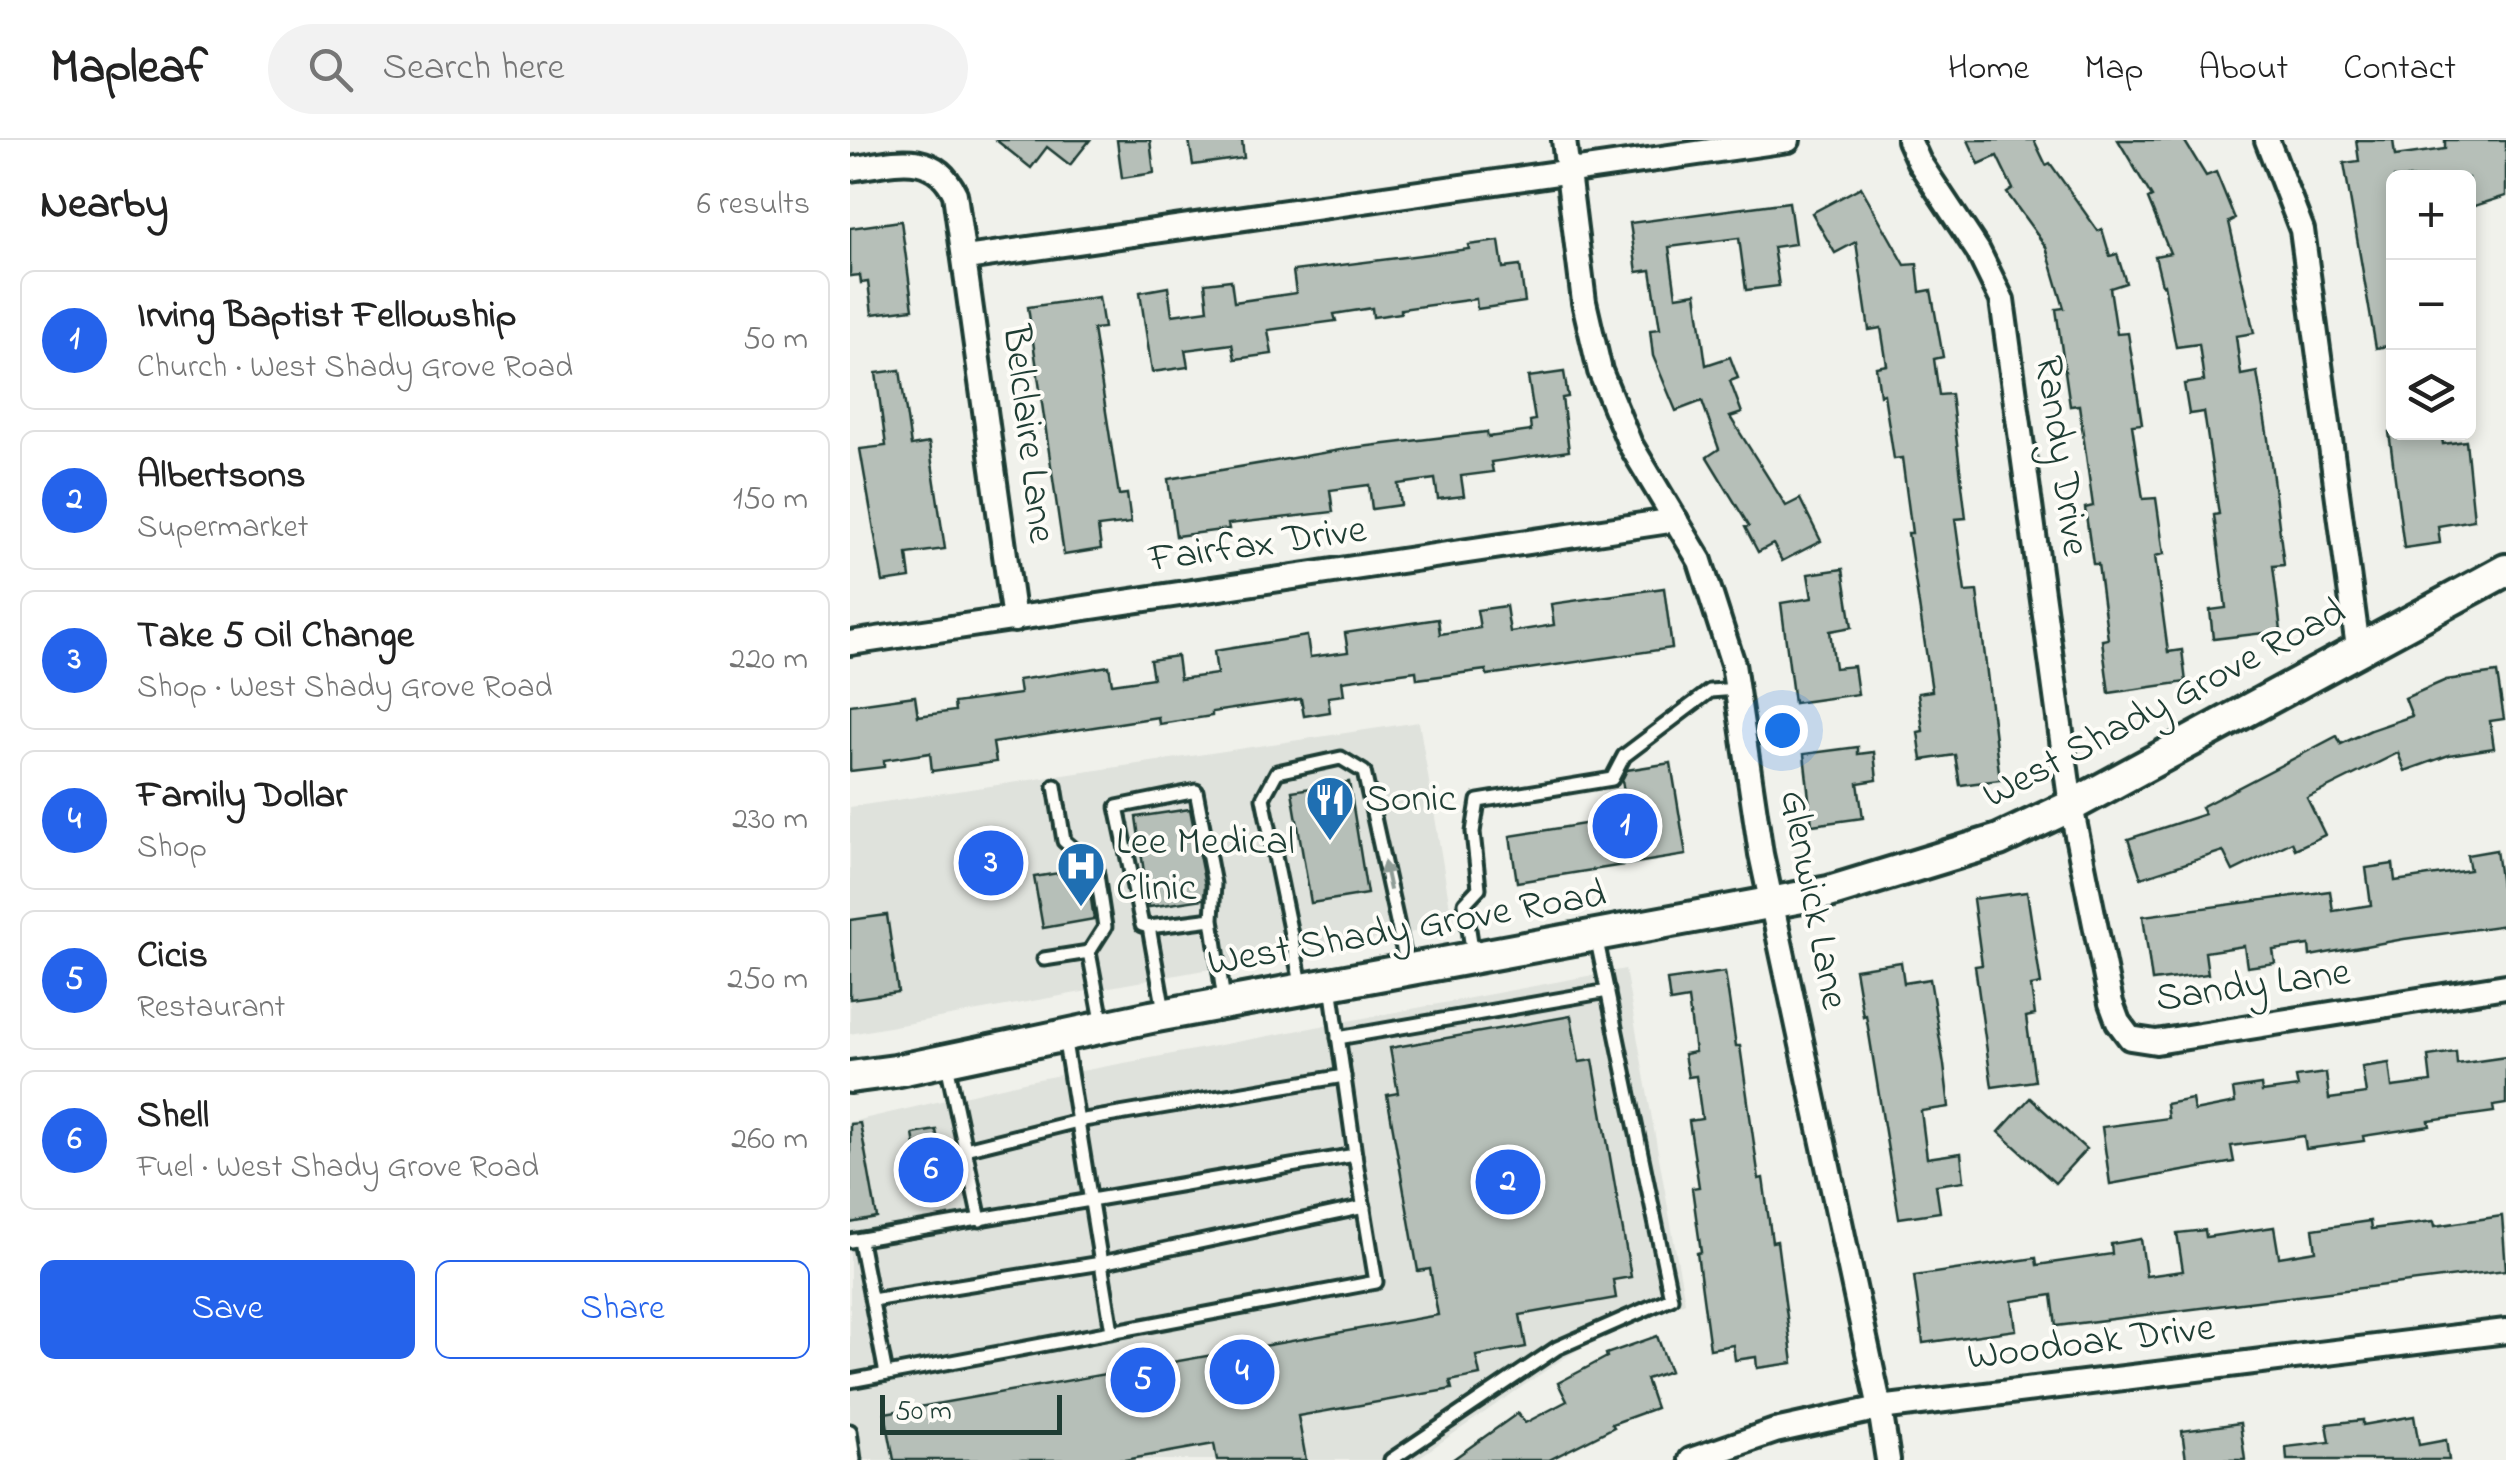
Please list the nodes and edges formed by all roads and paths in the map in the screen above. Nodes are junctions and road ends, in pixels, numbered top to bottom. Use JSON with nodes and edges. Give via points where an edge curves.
{"nodes":[{"id":1,"x":1564,"y":140,"type":"edge"},
{"id":2,"x":1788,"y":140,"type":"edge"},
{"id":3,"x":1909,"y":140,"type":"edge"},
{"id":4,"x":2267,"y":140,"type":"edge"},
{"id":5,"x":850,"y":169,"type":"edge"},
{"id":6,"x":1568,"y":172,"type":"junction"},
{"id":7,"x":966,"y":258,"type":"junction"},
{"id":8,"x":1676,"y":520,"type":"junction"},
{"id":9,"x":2506,"y":570,"type":"edge"},
{"id":10,"x":1014,"y":620,"type":"junction"},
{"id":11,"x":850,"y":643,"type":"edge"},
{"id":12,"x":2358,"y":648,"type":"junction"},
{"id":13,"x":1737,"y":688,"type":"junction"},
{"id":14,"x":1055,"y":786,"type":"dead end"},
{"id":15,"x":2071,"y":806,"type":"junction"},
{"id":16,"x":1772,"y":903,"type":"junction"},
{"id":17,"x":1212,"y":919,"type":"junction"},
{"id":18,"x":1149,"y":927,"type":"junction"},
{"id":19,"x":1596,"y":936,"type":"junction"},
{"id":20,"x":1089,"y":952,"type":"junction"},
{"id":21,"x":1474,"y":959,"type":"junction"},
{"id":22,"x":1044,"y":960,"type":"dead end"},
{"id":23,"x":1408,"y":971,"type":"junction"},
{"id":24,"x":2506,"y":986,"type":"edge"},
{"id":25,"x":1317,"y":988,"type":"junction"},
{"id":26,"x":1608,"y":991,"type":"junction"},
{"id":27,"x":1225,"y":1004,"type":"junction"},
{"id":28,"x":1164,"y":1015,"type":"junction"},
{"id":29,"x":1103,"y":1027,"type":"junction"},
{"id":30,"x":1064,"y":1036,"type":"junction"},
{"id":31,"x":1338,"y":1038,"type":"junction"},
{"id":32,"x":946,"y":1060,"type":"junction"},
{"id":33,"x":1344,"y":1076,"type":"junction"},
{"id":34,"x":850,"y":1078,"type":"edge"},
{"id":35,"x":1078,"y":1120,"type":"junction"},
{"id":36,"x":965,"y":1150,"type":"junction"},
{"id":37,"x":1355,"y":1155,"type":"junction"},
{"id":38,"x":1091,"y":1200,"type":"junction"},
{"id":39,"x":1364,"y":1207,"type":"junction"},
{"id":40,"x":980,"y":1220,"type":"junction"},
{"id":41,"x":855,"y":1241,"type":"edge"},
{"id":42,"x":1101,"y":1263,"type":"junction"},
{"id":43,"x":872,"y":1300,"type":"junction"},
{"id":44,"x":2506,"y":1331,"type":"edge"},
{"id":45,"x":1112,"y":1332,"type":"junction"},
{"id":46,"x":886,"y":1374,"type":"junction"},
{"id":47,"x":850,"y":1381,"type":"edge"},
{"id":48,"x":1880,"y":1408,"type":"junction"},
{"id":49,"x":850,"y":1431,"type":"edge"},
{"id":50,"x":854,"y":1460,"type":"edge"},
{"id":51,"x":1391,"y":1460,"type":"edge"},
{"id":52,"x":1691,"y":1460,"type":"edge"},
{"id":53,"x":1888,"y":1460,"type":"edge"}],
"edges":[{"from":1,"to":6,"type":"street","name":"Glenwick Lane"},
{"from":2,"to":6,"type":"street"},
{"from":3,"to":15,"type":"street","name":"Randy Drive","via":[[2002,300]]},
{"from":4,"to":12,"type":"street","via":[[2302,230]]},
{"from":5,"to":7,"type":"street","name":"Belclaire Lane","via":[[906,161],[927,163],[947,176]]},
{"from":6,"to":7,"type":"street"},
{"from":6,"to":8,"type":"street","name":"Glenwick Lane","via":[[1600,371],[1630,444]]},
{"from":7,"to":10,"type":"street","name":"Belclaire Lane"},
{"from":8,"to":10,"type":"street","name":"Fairfax Drive"},
{"from":8,"to":13,"type":"street","name":"Glenwick Lane","via":[[1711,591]]},
{"from":9,"to":12,"type":"main road","name":"West Shady Grove Road"},
{"from":10,"to":11,"type":"street","name":"Fairfax Drive"},
{"from":12,"to":15,"type":"main road","name":"West Shady Grove Road"},
{"from":13,"to":16,"type":"street","name":"Glenwick Lane"},
{"from":13,"to":21,"type":"lane","via":[[1710,692],[1693,704],[1624,756],[1612,778],[1478,801],[1472,832],[1480,888],[1465,903]]},
{"from":14,"to":20,"type":"lane","via":[[1064,841],[1096,868],[1105,927]]},
{"from":15,"to":16,"type":"main road","name":"West Shady Grove Road","via":[[1999,840]]},
{"from":15,"to":24,"type":"street","name":"Sandy Lane","via":[[2111,1003],[2130,1038],[2156,1042]]},
{"from":16,"to":19,"type":"main road","name":"West Shady Grove Road"},
{"from":16,"to":48,"type":"street","name":"Glenwick Lane"},
{"from":17,"to":18,"type":"lane"},
{"from":17,"to":18,"type":"lane","via":[[1214,884],[1196,791],[1117,807],[1142,924]]},
{"from":17,"to":27,"type":"lane"},
{"from":18,"to":28,"type":"lane"},
{"from":19,"to":21,"type":"main road","name":"West Shady Grove Road"},
{"from":19,"to":26,"type":"lane"},
{"from":20,"to":22,"type":"lane"},
{"from":20,"to":29,"type":"lane"},
{"from":21,"to":23,"type":"main road","name":"West Shady Grove Road"},
{"from":23,"to":25,"type":"main road","name":"West Shady Grove Road"},
{"from":23,"to":25,"type":"lane","one_way":true,"via":[[1364,772],[1341,758],[1277,772],[1262,798]]},
{"from":25,"to":27,"type":"main road","name":"West Shady Grove Road"},
{"from":25,"to":31,"type":"lane"},
{"from":26,"to":31,"type":"lane"},
{"from":26,"to":51,"type":"lane","via":[[1671,1298],[1556,1348]]},
{"from":27,"to":28,"type":"main road","name":"West Shady Grove Road"},
{"from":28,"to":29,"type":"main road","name":"West Shady Grove Road"},
{"from":29,"to":30,"type":"main road","name":"West Shady Grove Road"},
{"from":30,"to":32,"type":"main road","name":"West Shady Grove Road"},
{"from":30,"to":35,"type":"lane"},
{"from":31,"to":33,"type":"lane"},
{"from":32,"to":34,"type":"main road","name":"West Shady Grove Road"},
{"from":32,"to":36,"type":"lane"},
{"from":33,"to":35,"type":"lane"},
{"from":33,"to":37,"type":"lane"},
{"from":35,"to":36,"type":"lane"},
{"from":35,"to":38,"type":"lane"},
{"from":36,"to":40,"type":"lane"},
{"from":37,"to":38,"type":"lane"},
{"from":37,"to":39,"type":"lane"},
{"from":38,"to":40,"type":"lane"},
{"from":38,"to":42,"type":"lane"},
{"from":39,"to":42,"type":"lane"},
{"from":39,"to":45,"type":"lane","via":[[1376,1282]]},
{"from":40,"to":41,"type":"lane"},
{"from":41,"to":43,"type":"lane"},
{"from":42,"to":43,"type":"lane"},
{"from":42,"to":45,"type":"lane"},
{"from":43,"to":46,"type":"lane"},
{"from":44,"to":48,"type":"street","name":"Woodoak Drive"},
{"from":45,"to":46,"type":"lane"},
{"from":46,"to":47,"type":"lane"},
{"from":48,"to":52,"type":"street","name":"Woodoak Drive"},
{"from":48,"to":53,"type":"street","name":"Glenwick Lane"},
{"from":49,"to":50,"type":"lane"}]}
